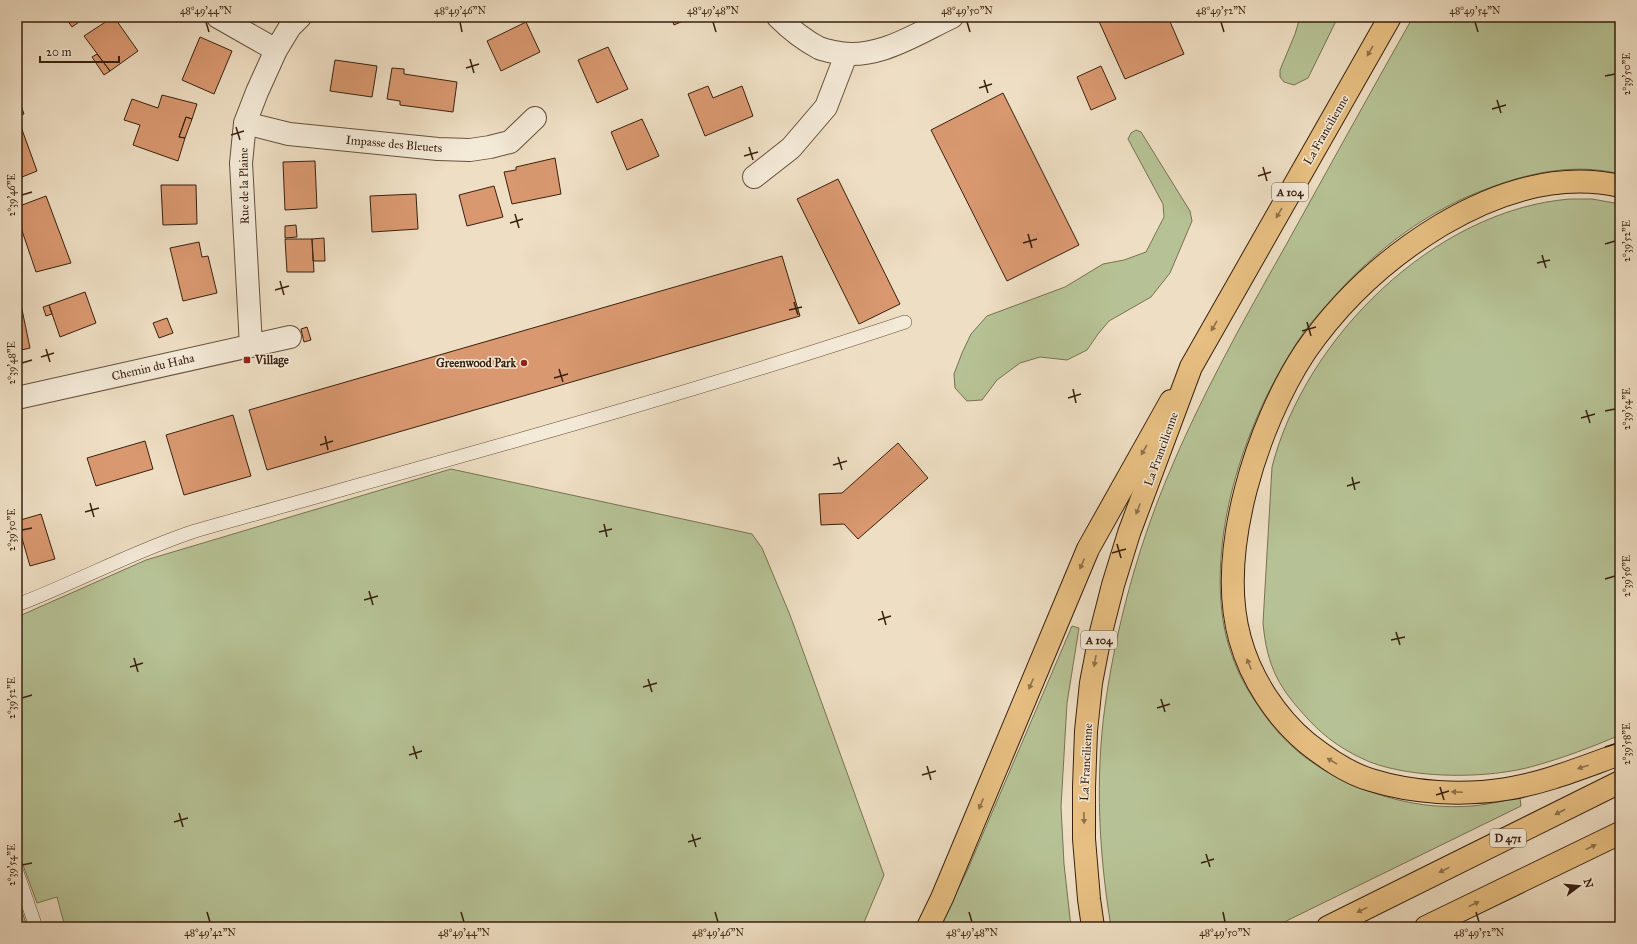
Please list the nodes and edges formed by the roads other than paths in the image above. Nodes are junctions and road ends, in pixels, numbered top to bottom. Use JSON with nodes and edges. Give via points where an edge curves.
{"nodes":[{"id":1,"x":218,"y":17,"type":"edge"},
{"id":2,"x":300,"y":17,"type":"edge"},
{"id":3,"x":778,"y":17,"type":"edge"},
{"id":4,"x":952,"y":17,"type":"edge"},
{"id":5,"x":1390,"y":17,"type":"edge"},
{"id":6,"x":276,"y":50,"type":"junction"},
{"id":7,"x":846,"y":55,"type":"junction"},
{"id":8,"x":535,"y":118,"type":"dead end"},
{"id":9,"x":245,"y":123,"type":"junction"},
{"id":10,"x":754,"y":177,"type":"dead end"},
{"id":11,"x":1620,"y":186,"type":"edge"},
{"id":12,"x":905,"y":322,"type":"dead end"},
{"id":13,"x":290,"y":338,"type":"dead end"},
{"id":14,"x":251,"y":346,"type":"junction"},
{"id":15,"x":1191,"y":367,"type":"junction"},
{"id":16,"x":17,"y":398,"type":"edge"},
{"id":17,"x":17,"y":605,"type":"edge"},
{"id":18,"x":1620,"y":754,"type":"edge"},
{"id":19,"x":1620,"y":782,"type":"edge"},
{"id":20,"x":1620,"y":833,"type":"edge"},
{"id":21,"x":17,"y":872,"type":"edge"},
{"id":22,"x":36,"y":927,"type":"edge"},
{"id":23,"x":928,"y":927,"type":"edge"},
{"id":24,"x":1093,"y":927,"type":"edge"},
{"id":25,"x":1328,"y":927,"type":"edge"},
{"id":26,"x":1426,"y":927,"type":"edge"}],
"edges":[{"from":1,"to":6,"type":"street"},
{"from":2,"to":6,"type":"street","name":"Rue de la Plaine","via":[[290,27]]},
{"from":3,"to":7,"type":"street","via":[[797,34],[821,49]]},
{"from":4,"to":7,"type":"street","via":[[877,51]]},
{"from":5,"to":15,"type":"main road","name":"La Francilienne","number":"A 104","one_way":true},
{"from":6,"to":9,"type":"street","name":"Rue de la Plaine"},
{"from":7,"to":10,"type":"street","via":[[826,107],[791,148]]},
{"from":8,"to":9,"type":"street","name":"Impasse des Bleuets","via":[[510,142],[470,150],[289,134]]},
{"from":9,"to":14,"type":"street","name":"Rue de la Plaine","via":[[241,164]]},
{"from":18,"to":11,"type":"main road","one_way":true,"via":[[1541,781],[1507,789],[1435,791],[1369,780],[1321,754],[1287,724],[1265,694],[1250,667],[1240,639],[1234,591],[1236,543],[1241,509],[1253,463],[1264,434],[1304,354],[1349,298],[1374,274],[1424,236],[1460,214],[1497,197],[1548,184],[1576,182]]},
{"from":12,"to":17,"type":"lane","via":[[812,353],[564,427],[195,531],[158,543]]},
{"from":13,"to":14,"type":"street","name":"Chemin du Haha"},
{"from":14,"to":16,"type":"street","name":"Chemin du Haha"},
{"from":15,"to":23,"type":"main road","one_way":true,"via":[[1088,549]]},
{"from":15,"to":24,"type":"main road","name":"La Francilienne","number":"A 104","one_way":true,"via":[[1129,533],[1113,585],[1092,677],[1086,731],[1084,839]]},
{"from":19,"to":25,"type":"main road","number":"D 471","one_way":true},
{"from":26,"to":20,"type":"main road","one_way":true},
{"from":21,"to":22,"type":"lane"}]}
